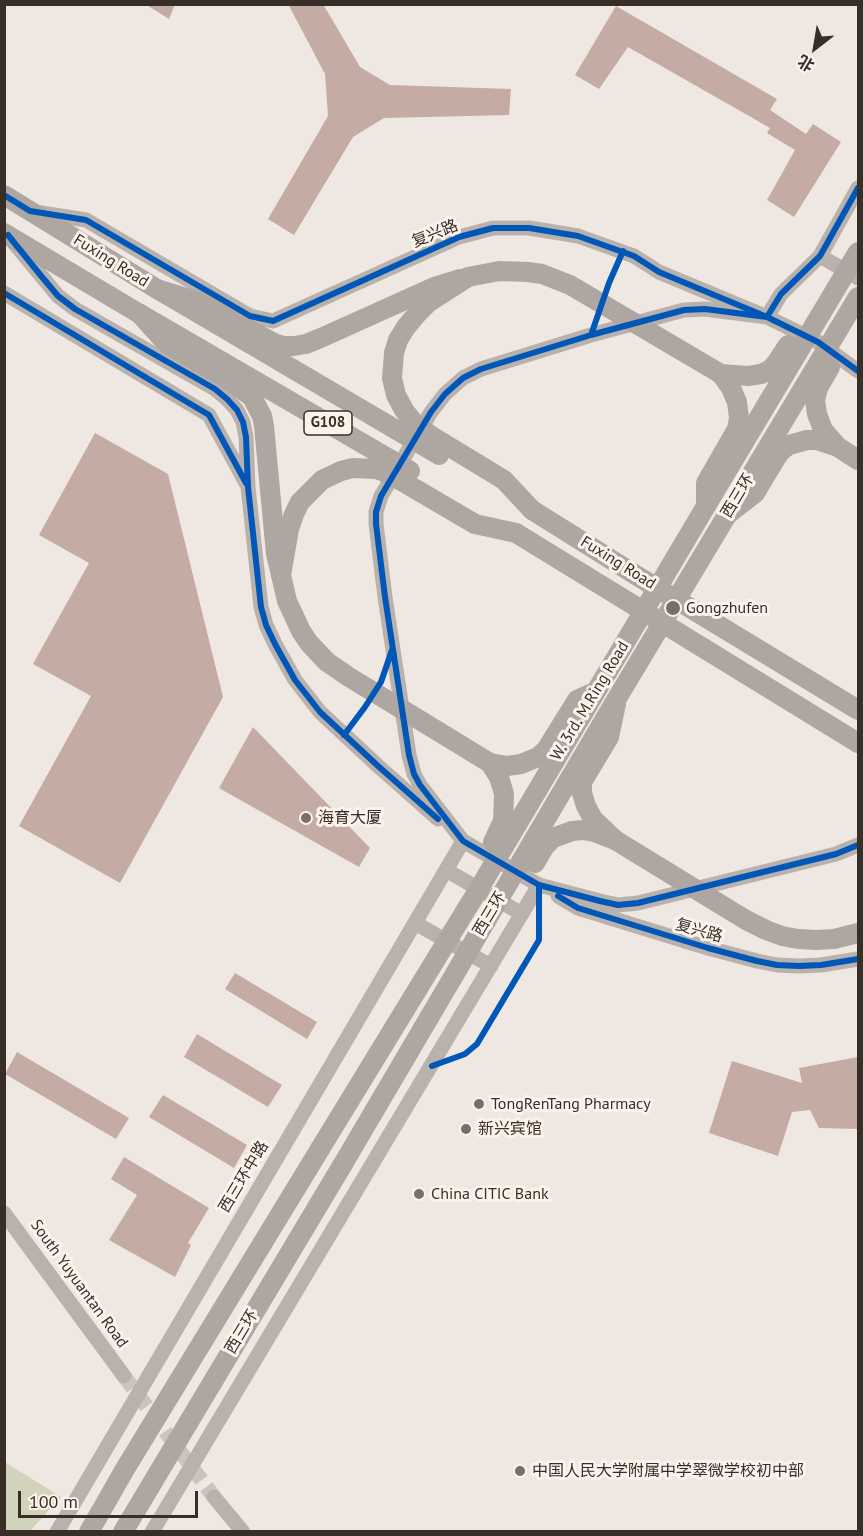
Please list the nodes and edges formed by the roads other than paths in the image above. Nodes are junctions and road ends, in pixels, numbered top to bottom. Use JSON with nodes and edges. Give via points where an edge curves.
{"nodes":[{"id":1,"x":858,"y":188,"type":"edge"},
{"id":2,"x":4,"y":195,"type":"edge"},
{"id":3,"x":30,"y":211,"type":"junction"},
{"id":4,"x":6,"y":234,"type":"edge"},
{"id":5,"x":858,"y":252,"type":"edge"},
{"id":6,"x":820,"y":256,"type":"junction"},
{"id":7,"x":468,"y":277,"type":"junction"},
{"id":8,"x":858,"y":278,"type":"edge"},
{"id":9,"x":157,"y":290,"type":"junction"},
{"id":10,"x":4,"y":293,"type":"edge"},
{"id":11,"x":858,"y":297,"type":"edge"},
{"id":12,"x":140,"y":314,"type":"junction"},
{"id":13,"x":767,"y":317,"type":"junction"},
{"id":14,"x":813,"y":327,"type":"junction"},
{"id":15,"x":831,"y":341,"type":"junction"},
{"id":16,"x":858,"y":369,"type":"edge"},
{"id":17,"x":722,"y":374,"type":"junction"},
{"id":18,"x":838,"y":447,"type":"junction"},
{"id":19,"x":858,"y":460,"type":"edge"},
{"id":20,"x":248,"y":487,"type":"junction"},
{"id":21,"x":705,"y":506,"type":"junction"},
{"id":22,"x":532,"y":510,"type":"junction"},
{"id":23,"x":726,"y":516,"type":"junction"},
{"id":24,"x":516,"y":533,"type":"junction"},
{"id":25,"x":281,"y":575,"type":"junction"},
{"id":26,"x":595,"y":692,"type":"junction"},
{"id":27,"x":616,"y":700,"type":"junction"},
{"id":28,"x":852,"y":704,"type":"edge"},
{"id":29,"x":819,"y":719,"type":"junction"},
{"id":30,"x":858,"y":743,"type":"edge"},
{"id":31,"x":858,"y":758,"type":"edge"},
{"id":32,"x":490,"y":763,"type":"junction"},
{"id":33,"x":615,"y":840,"type":"junction"},
{"id":34,"x":463,"y":841,"type":"junction"},
{"id":35,"x":858,"y":844,"type":"edge"},
{"id":36,"x":446,"y":870,"type":"junction"},
{"id":37,"x":539,"y":885,"type":"junction"},
{"id":38,"x":480,"y":886,"type":"junction"},
{"id":39,"x":500,"y":898,"type":"junction"},
{"id":40,"x":522,"y":914,"type":"junction"},
{"id":41,"x":415,"y":922,"type":"junction"},
{"id":42,"x":858,"y":933,"type":"edge"},
{"id":43,"x":858,"y":959,"type":"edge"},
{"id":44,"x":491,"y":966,"type":"junction"},
{"id":45,"x":320,"y":1149,"type":"joint"},
{"id":46,"x":4,"y":1213,"type":"edge"},
{"id":47,"x":124,"y":1376,"type":"tunnel mouth"},
{"id":48,"x":125,"y":1469,"type":"junction"},
{"id":49,"x":149,"y":1489,"type":"junction"},
{"id":50,"x":214,"y":1497,"type":"tunnel mouth"},
{"id":51,"x":57,"y":1532,"type":"edge"},
{"id":52,"x":73,"y":1532,"type":"edge"},
{"id":53,"x":89,"y":1532,"type":"edge"},
{"id":54,"x":123,"y":1532,"type":"edge"},
{"id":55,"x":135,"y":1532,"type":"edge"},
{"id":56,"x":152,"y":1532,"type":"edge"},
{"id":57,"x":243,"y":1532,"type":"edge"}],
"edges":[{"from":1,"to":6,"type":"street"},
{"from":2,"to":3,"type":"highway","name":"Fuxing Road","number":"G108"},
{"from":3,"to":9,"type":"highway","name":"Fuxing Road","number":"G108"},
{"from":3,"to":13,"type":"street","name":"复兴路","via":[[86,220],[250,316],[273,321],[459,237],[493,228],[530,228],[578,236],[634,256],[658,272]]},
{"from":4,"to":12,"type":"highway","name":"Fuxing Road","number":"G108"},
{"from":4,"to":20,"type":"street","via":[[58,296],[75,309],[215,388],[227,399],[243,422]]},
{"from":5,"to":14,"type":"highway","name":"W. 3rd. M.Ring Road","bridge":true},
{"from":6,"to":8,"type":"street"},
{"from":6,"to":13,"type":"street","via":[[781,294]]},
{"from":7,"to":9,"type":"highway","bridge":true,"via":[[434,287],[294,346],[276,344],[196,301]]},
{"from":7,"to":17,"type":"highway","bridge":true,"via":[[513,271],[555,279]]},
{"from":7,"to":22,"type":"highway","bridge":true,"via":[[429,302],[398,340],[392,378],[396,395],[414,423],[504,480]]},
{"from":9,"to":22,"type":"highway","number":"G108","bridge":true},
{"from":10,"to":20,"type":"street","via":[[209,414]]},
{"from":11,"to":15,"type":"highway","name":"西三环","bridge":true},
{"from":12,"to":24,"type":"highway","number":"G108","bridge":true},
{"from":12,"to":25,"type":"highway","bridge":true,"via":[[167,344],[241,388],[258,406],[264,426]]},
{"from":13,"to":16,"type":"street","name":"复兴路","via":[[818,342]]},
{"from":13,"to":34,"type":"street","via":[[715,309],[684,310],[591,335],[463,378],[439,401],[381,496],[376,524],[411,763],[420,785]]},
{"from":14,"to":17,"type":"highway","bridge":true,"via":[[790,342],[770,370],[748,376]]},
{"from":14,"to":21,"type":"highway","name":"W. 3rd. M.Ring Road","bridge":true},
{"from":15,"to":18,"type":"highway","bridge":true,"via":[[830,368],[815,400],[823,430]]},
{"from":15,"to":23,"type":"highway","name":"西三环","bridge":true},
{"from":17,"to":21,"type":"highway","via":[[737,402],[739,418],[737,429],[706,483]]},
{"from":18,"to":19,"type":"highway","bridge":true},
{"from":18,"to":23,"type":"highway","bridge":true,"via":[[817,440],[789,445],[776,458],[755,493]]},
{"from":20,"to":34,"type":"street","via":[[261,607],[289,671],[320,711]]},
{"from":21,"to":26,"type":"highway","name":"W. 3rd. M.Ring Road","bridge":true},
{"from":22,"to":28,"type":"highway","name":"Fuxing Road","number":"G108"},
{"from":23,"to":27,"type":"highway","name":"西三环","bridge":true},
{"from":24,"to":25,"type":"highway","bridge":true,"via":[[476,524],[388,473],[353,468],[322,480],[300,502],[289,529]]},
{"from":24,"to":29,"type":"highway","name":"Fuxing Road","number":"G108"},
{"from":25,"to":32,"type":"highway","bridge":true,"via":[[293,617],[318,653],[337,670]]},
{"from":26,"to":32,"type":"highway","via":[[577,700],[538,757],[507,766]]},
{"from":26,"to":38,"type":"highway","name":"W. 3rd. M.Ring Road","bridge":true},
{"from":27,"to":33,"type":"highway","bridge":true,"via":[[609,737],[582,782],[582,793],[593,819]]},
{"from":27,"to":39,"type":"highway","name":"西三环","bridge":true},
{"from":29,"to":30,"type":"highway","number":"G108"},
{"from":29,"to":31,"type":"highway"},
{"from":32,"to":38,"type":"highway","bridge":true,"via":[[504,794],[504,812],[499,831],[479,867]]},
{"from":33,"to":39,"type":"highway","bridge":true,"via":[[583,830],[553,838],[520,887]]},
{"from":33,"to":42,"type":"highway","bridge":true,"via":[[766,930],[816,940]]},
{"from":34,"to":36,"type":"street","name":"西三环中路"},
{"from":34,"to":37,"type":"street","name":"复兴路"},
{"from":35,"to":37,"type":"street","via":[[836,854],[638,903],[609,903]]},
{"from":36,"to":40,"type":"street"},
{"from":36,"to":41,"type":"street","name":"西三环中路"},
{"from":37,"to":40,"type":"street"},
{"from":37,"to":43,"type":"street","name":"复兴路","via":[[578,908],[757,961],[800,966]]},
{"from":38,"to":45,"type":"highway","name":"W. 3rd. M.Ring Road","bridge":true},
{"from":39,"to":49,"type":"highway","name":"西三环","bridge":true},
{"from":40,"to":44,"type":"street"},
{"from":41,"to":44,"type":"street"},
{"from":41,"to":51,"type":"street","name":"西三环中路"},
{"from":44,"to":56,"type":"street"},
{"from":45,"to":48,"type":"highway","name":"西三环"},
{"from":46,"to":47,"type":"street","name":"South Yuyuantan Road"},
{"from":48,"to":52,"type":"highway"},
{"from":48,"to":53,"type":"highway","name":"西三环"},
{"from":49,"to":54,"type":"highway","name":"西三环"},
{"from":49,"to":55,"type":"highway"},
{"from":50,"to":57,"type":"street"}]}
